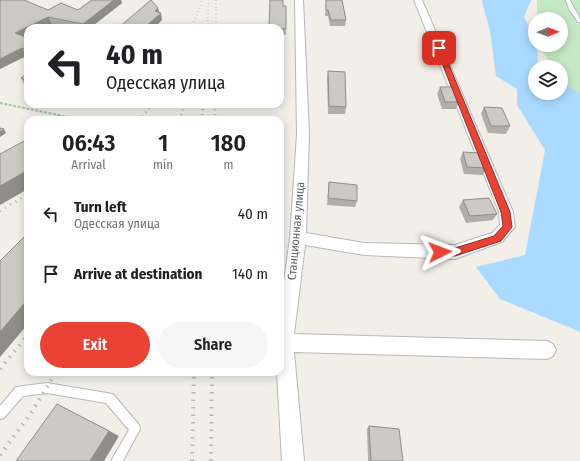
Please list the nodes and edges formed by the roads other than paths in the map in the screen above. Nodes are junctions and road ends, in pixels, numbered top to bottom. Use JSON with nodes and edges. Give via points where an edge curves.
{"nodes":[{"id":1,"x":299,"y":0,"type":"edge"},
{"id":2,"x":418,"y":0,"type":"edge"},
{"id":3,"x":568,"y":0,"type":"edge"},
{"id":4,"x":580,"y":21,"type":"edge"},
{"id":5,"x":298,"y":238,"type":"junction"},
{"id":6,"x":284,"y":343,"type":"junction"},
{"id":7,"x":547,"y":350,"type":"dead end"},
{"id":8,"x":0,"y":414,"type":"edge"},
{"id":9,"x":117,"y":461,"type":"edge"},
{"id":10,"x":293,"y":461,"type":"edge"}],
"edges":[{"from":1,"to":5,"type":"street","name":"Станционная улица","via":[[302,134]]},
{"from":2,"to":5,"type":"street","via":[[506,212],[508,227],[497,238],[455,252],[364,250]]},
{"from":3,"to":4,"type":"lane"},
{"from":5,"to":6,"type":"street","name":"Станционная улица"},
{"from":6,"to":7,"type":"street"},
{"from":6,"to":10,"type":"street","name":"Станционная улица"},
{"from":8,"to":9,"type":"lane","via":[[20,391],[47,388],[109,398],[135,429]]}]}
